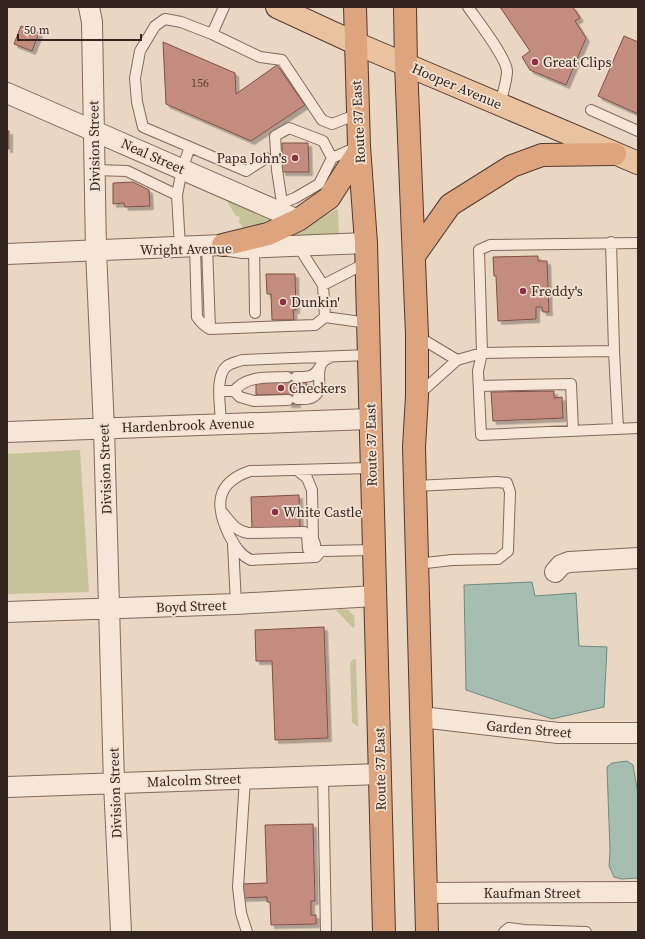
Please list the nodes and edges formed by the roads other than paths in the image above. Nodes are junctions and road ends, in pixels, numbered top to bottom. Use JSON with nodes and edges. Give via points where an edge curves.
{"nodes":[{"id":1,"x":224,"y":7,"type":"edge"},
{"id":2,"x":278,"y":7,"type":"edge"},
{"id":3,"x":354,"y":7,"type":"edge"},
{"id":4,"x":405,"y":7,"type":"edge"},
{"id":5,"x":468,"y":7,"type":"edge"},
{"id":6,"x":94,"y":12,"type":"edge"},
{"id":7,"x":212,"y":34,"type":"junction"},
{"id":8,"x":355,"y":43,"type":"junction"},
{"id":9,"x":406,"y":64,"type":"junction"},
{"id":10,"x":7,"y":93,"type":"edge"},
{"id":11,"x":500,"y":105,"type":"junction"},
{"id":12,"x":591,"y":110,"type":"dead end"},
{"id":13,"x":358,"y":114,"type":"junction"},
{"id":14,"x":94,"y":130,"type":"junction"},
{"id":15,"x":638,"y":131,"type":"edge"},
{"id":16,"x":190,"y":148,"type":"junction"},
{"id":17,"x":359,"y":148,"type":"junction"},
{"id":18,"x":615,"y":154,"type":"junction"},
{"id":19,"x":266,"y":158,"type":"dead end"},
{"id":20,"x":332,"y":158,"type":"junction"},
{"id":21,"x":638,"y":164,"type":"edge"},
{"id":22,"x":182,"y":169,"type":"junction"},
{"id":23,"x":95,"y":170,"type":"junction"},
{"id":24,"x":177,"y":195,"type":"junction"},
{"id":25,"x":280,"y":207,"type":"junction"},
{"id":26,"x":298,"y":220,"type":"junction"},
{"id":27,"x":611,"y":242,"type":"junction"},
{"id":28,"x":638,"y":243,"type":"edge"},
{"id":29,"x":201,"y":246,"type":"junction"},
{"id":30,"x":298,"y":246,"type":"junction"},
{"id":31,"x":254,"y":248,"type":"junction"},
{"id":32,"x":96,"y":251,"type":"junction"},
{"id":33,"x":366,"y":253,"type":"junction"},
{"id":34,"x":7,"y":254,"type":"edge"},
{"id":35,"x":414,"y":256,"type":"junction"},
{"id":36,"x":323,"y":285,"type":"junction"},
{"id":37,"x":255,"y":313,"type":"dead end"},
{"id":38,"x":325,"y":317,"type":"junction"},
{"id":39,"x":368,"y":323,"type":"junction"},
{"id":40,"x":417,"y":335,"type":"junction"},
{"id":41,"x":614,"y":351,"type":"junction"},
{"id":42,"x":482,"y":353,"type":"junction"},
{"id":43,"x":368,"y":355,"type":"junction"},
{"id":44,"x":333,"y":357,"type":"junction"},
{"id":45,"x":457,"y":360,"type":"junction"},
{"id":46,"x":319,"y":368,"type":"junction"},
{"id":47,"x":479,"y":386,"type":"junction"},
{"id":48,"x":220,"y":391,"type":"junction"},
{"id":49,"x":234,"y":391,"type":"junction"},
{"id":50,"x":417,"y":396,"type":"junction"},
{"id":51,"x":370,"y":419,"type":"junction"},
{"id":52,"x":221,"y":424,"type":"junction"},
{"id":53,"x":638,"y":428,"type":"edge"},
{"id":54,"x":104,"y":429,"type":"junction"},
{"id":55,"x":618,"y":429,"type":"junction"},
{"id":56,"x":573,"y":431,"type":"junction"},
{"id":57,"x":7,"y":432,"type":"edge"},
{"id":58,"x":371,"y":468,"type":"junction"},
{"id":59,"x":298,"y":470,"type":"junction"},
{"id":60,"x":415,"y":486,"type":"junction"},
{"id":61,"x":312,"y":490,"type":"junction"},
{"id":62,"x":220,"y":508,"type":"junction"},
{"id":63,"x":304,"y":532,"type":"junction"},
{"id":64,"x":233,"y":542,"type":"junction"},
{"id":65,"x":374,"y":550,"type":"junction"},
{"id":66,"x":321,"y":551,"type":"junction"},
{"id":67,"x":638,"y":558,"type":"edge"},
{"id":68,"x":417,"y":564,"type":"junction"},
{"id":69,"x":555,"y":572,"type":"dead end"},
{"id":70,"x":375,"y":596,"type":"junction"},
{"id":71,"x":236,"y":604,"type":"junction"},
{"id":72,"x":108,"y":609,"type":"junction"},
{"id":73,"x":7,"y":612,"type":"edge"},
{"id":74,"x":421,"y":717,"type":"junction"},
{"id":75,"x":638,"y":733,"type":"edge"},
{"id":76,"x":380,"y":774,"type":"junction"},
{"id":77,"x":323,"y":776,"type":"junction"},
{"id":78,"x":245,"y":779,"type":"junction"},
{"id":79,"x":114,"y":783,"type":"junction"},
{"id":80,"x":7,"y":787,"type":"edge"},
{"id":81,"x":638,"y":892,"type":"edge"},
{"id":82,"x":426,"y":893,"type":"junction"},
{"id":83,"x":121,"y":932,"type":"edge"},
{"id":84,"x":247,"y":932,"type":"edge"},
{"id":85,"x":326,"y":932,"type":"edge"},
{"id":86,"x":384,"y":932,"type":"edge"},
{"id":87,"x":427,"y":932,"type":"edge"},
{"id":88,"x":504,"y":932,"type":"edge"},
{"id":89,"x":586,"y":932,"type":"edge"}],
"edges":[{"from":1,"to":7,"type":"lane"},
{"from":2,"to":8,"type":"main road","name":"Hooper Avenue"},
{"from":3,"to":8,"type":"highway","name":"Route 37 East"},
{"from":4,"to":9,"type":"highway"},
{"from":5,"to":11,"type":"lane","via":[[506,65]]},
{"from":6,"to":14,"type":"street","name":"Division Street"},
{"from":7,"to":13,"type":"lane","via":[[260,57],[282,60],[322,120],[332,124]]},
{"from":7,"to":16,"type":"lane","via":[[165,18],[155,26],[140,51],[135,78],[143,127]]},
{"from":8,"to":9,"type":"main road","name":"Hooper Avenue"},
{"from":8,"to":13,"type":"highway","name":"Route 37 East"},
{"from":9,"to":11,"type":"main road","name":"Hooper Avenue"},
{"from":9,"to":35,"type":"highway"},
{"from":10,"to":14,"type":"street","name":"Neal Street"},
{"from":11,"to":18,"type":"main road","name":"Hooper Avenue"},
{"from":12,"to":15,"type":"lane"},
{"from":13,"to":17,"type":"highway","name":"Route 37 East"},
{"from":14,"to":22,"type":"street","name":"Neal Street"},
{"from":14,"to":23,"type":"street","name":"Division Street"},
{"from":16,"to":19,"type":"lane","via":[[246,171]]},
{"from":16,"to":22,"type":"lane"},
{"from":17,"to":20,"type":"lane"},
{"from":17,"to":26,"type":"highway","via":[[330,198]]},
{"from":17,"to":33,"type":"highway","name":"Route 37 East"},
{"from":18,"to":21,"type":"main road","name":"Hooper Avenue"},
{"from":18,"to":35,"type":"highway","via":[[542,155],[512,166],[450,205]]},
{"from":20,"to":25,"type":"lane","via":[[319,184]]},
{"from":20,"to":25,"type":"lane","via":[[323,141],[289,128],[275,136]]},
{"from":22,"to":24,"type":"lane"},
{"from":22,"to":25,"type":"street","name":"Neal Street"},
{"from":23,"to":24,"type":"lane","via":[[127,171]]},
{"from":23,"to":32,"type":"street","name":"Division Street"},
{"from":24,"to":29,"type":"lane"},
{"from":25,"to":26,"type":"street","name":"Neal Street"},
{"from":26,"to":29,"type":"highway","via":[[268,234]]},
{"from":27,"to":28,"type":"lane"},
{"from":27,"to":41,"type":"lane"},
{"from":27,"to":42,"type":"lane","via":[[490,245],[479,250]]},
{"from":29,"to":31,"type":"street","name":"Wright Avenue"},
{"from":29,"to":32,"type":"street","name":"Wright Avenue"},
{"from":29,"to":38,"type":"lane","via":[[210,329],[315,325]]},
{"from":30,"to":31,"type":"street","name":"Wright Avenue"},
{"from":30,"to":33,"type":"street","name":"Wright Avenue"},
{"from":30,"to":36,"type":"lane"},
{"from":31,"to":37,"type":"lane"},
{"from":32,"to":34,"type":"street","name":"Wright Avenue"},
{"from":32,"to":54,"type":"street","name":"Division Street"},
{"from":33,"to":36,"type":"lane"},
{"from":33,"to":39,"type":"highway","name":"Route 37 East"},
{"from":35,"to":40,"type":"highway"},
{"from":36,"to":38,"type":"lane"},
{"from":38,"to":39,"type":"lane"},
{"from":39,"to":43,"type":"highway","name":"Route 37 East"},
{"from":40,"to":45,"type":"lane"},
{"from":40,"to":50,"type":"highway"},
{"from":41,"to":42,"type":"lane"},
{"from":41,"to":55,"type":"lane"},
{"from":42,"to":45,"type":"lane"},
{"from":42,"to":47,"type":"lane","via":[[478,371]]},
{"from":43,"to":44,"type":"lane"},
{"from":43,"to":51,"type":"highway","name":"Route 37 East"},
{"from":44,"to":46,"type":"lane"},
{"from":44,"to":48,"type":"lane","via":[[234,362],[222,372],[219,380]]},
{"from":45,"to":50,"type":"lane"},
{"from":46,"to":49,"type":"lane","via":[[313,375],[253,378],[239,385]]},
{"from":46,"to":49,"type":"lane","via":[[320,385],[313,398],[254,401],[240,397]]},
{"from":47,"to":56,"type":"lane","via":[[571,384]]},
{"from":47,"to":56,"type":"lane","via":[[481,435]]},
{"from":48,"to":49,"type":"lane"},
{"from":48,"to":52,"type":"lane"},
{"from":50,"to":60,"type":"highway"},
{"from":51,"to":52,"type":"street","name":"Hardenbrook Avenue"},
{"from":51,"to":58,"type":"highway","name":"Route 37 East"},
{"from":52,"to":54,"type":"street","name":"Hardenbrook Avenue"},
{"from":53,"to":55,"type":"lane"},
{"from":54,"to":57,"type":"street","name":"Hardenbrook Avenue"},
{"from":54,"to":72,"type":"street","name":"Division Street"},
{"from":55,"to":56,"type":"lane"},
{"from":58,"to":59,"type":"lane"},
{"from":58,"to":65,"type":"highway","name":"Route 37 East"},
{"from":59,"to":61,"type":"lane","via":[[307,478]]},
{"from":59,"to":62,"type":"lane","via":[[250,471],[241,474],[224,490]]},
{"from":60,"to":68,"type":"highway"},
{"from":60,"to":68,"type":"lane","via":[[497,482],[507,484],[510,492],[508,552],[498,559]]},
{"from":61,"to":63,"type":"lane","via":[[308,526]]},
{"from":61,"to":66,"type":"lane","via":[[313,539],[316,548]]},
{"from":62,"to":63,"type":"lane","via":[[235,528],[242,532]]},
{"from":62,"to":64,"type":"lane","via":[[222,520]]},
{"from":63,"to":66,"type":"lane","via":[[307,535],[308,549]]},
{"from":64,"to":66,"type":"lane","via":[[245,558],[251,560],[316,557]]},
{"from":64,"to":71,"type":"lane"},
{"from":65,"to":66,"type":"lane"},
{"from":65,"to":70,"type":"highway","name":"Route 37 East"},
{"from":67,"to":69,"type":"street","via":[[569,562]]},
{"from":68,"to":74,"type":"highway"},
{"from":70,"to":71,"type":"street","name":"Boyd Street"},
{"from":70,"to":76,"type":"highway","name":"Route 37 East"},
{"from":71,"to":72,"type":"street","name":"Boyd Street"},
{"from":72,"to":73,"type":"street","name":"Boyd Street"},
{"from":72,"to":79,"type":"street","name":"Division Street"},
{"from":74,"to":75,"type":"street","name":"Garden Street","via":[[558,733]]},
{"from":74,"to":82,"type":"highway"},
{"from":76,"to":77,"type":"street","name":"Malcolm Street"},
{"from":76,"to":86,"type":"highway","name":"Route 37 East"},
{"from":77,"to":78,"type":"street","name":"Malcolm Street"},
{"from":77,"to":85,"type":"lane"},
{"from":78,"to":79,"type":"street","name":"Malcolm Street"},
{"from":78,"to":84,"type":"lane","via":[[238,887],[241,913]]},
{"from":79,"to":80,"type":"street","name":"Malcolm Street"},
{"from":79,"to":83,"type":"street","name":"Division Street"},
{"from":81,"to":82,"type":"street","name":"Kaufman Street"},
{"from":82,"to":87,"type":"highway"},
{"from":88,"to":89,"type":"lane","via":[[509,928]]}]}
